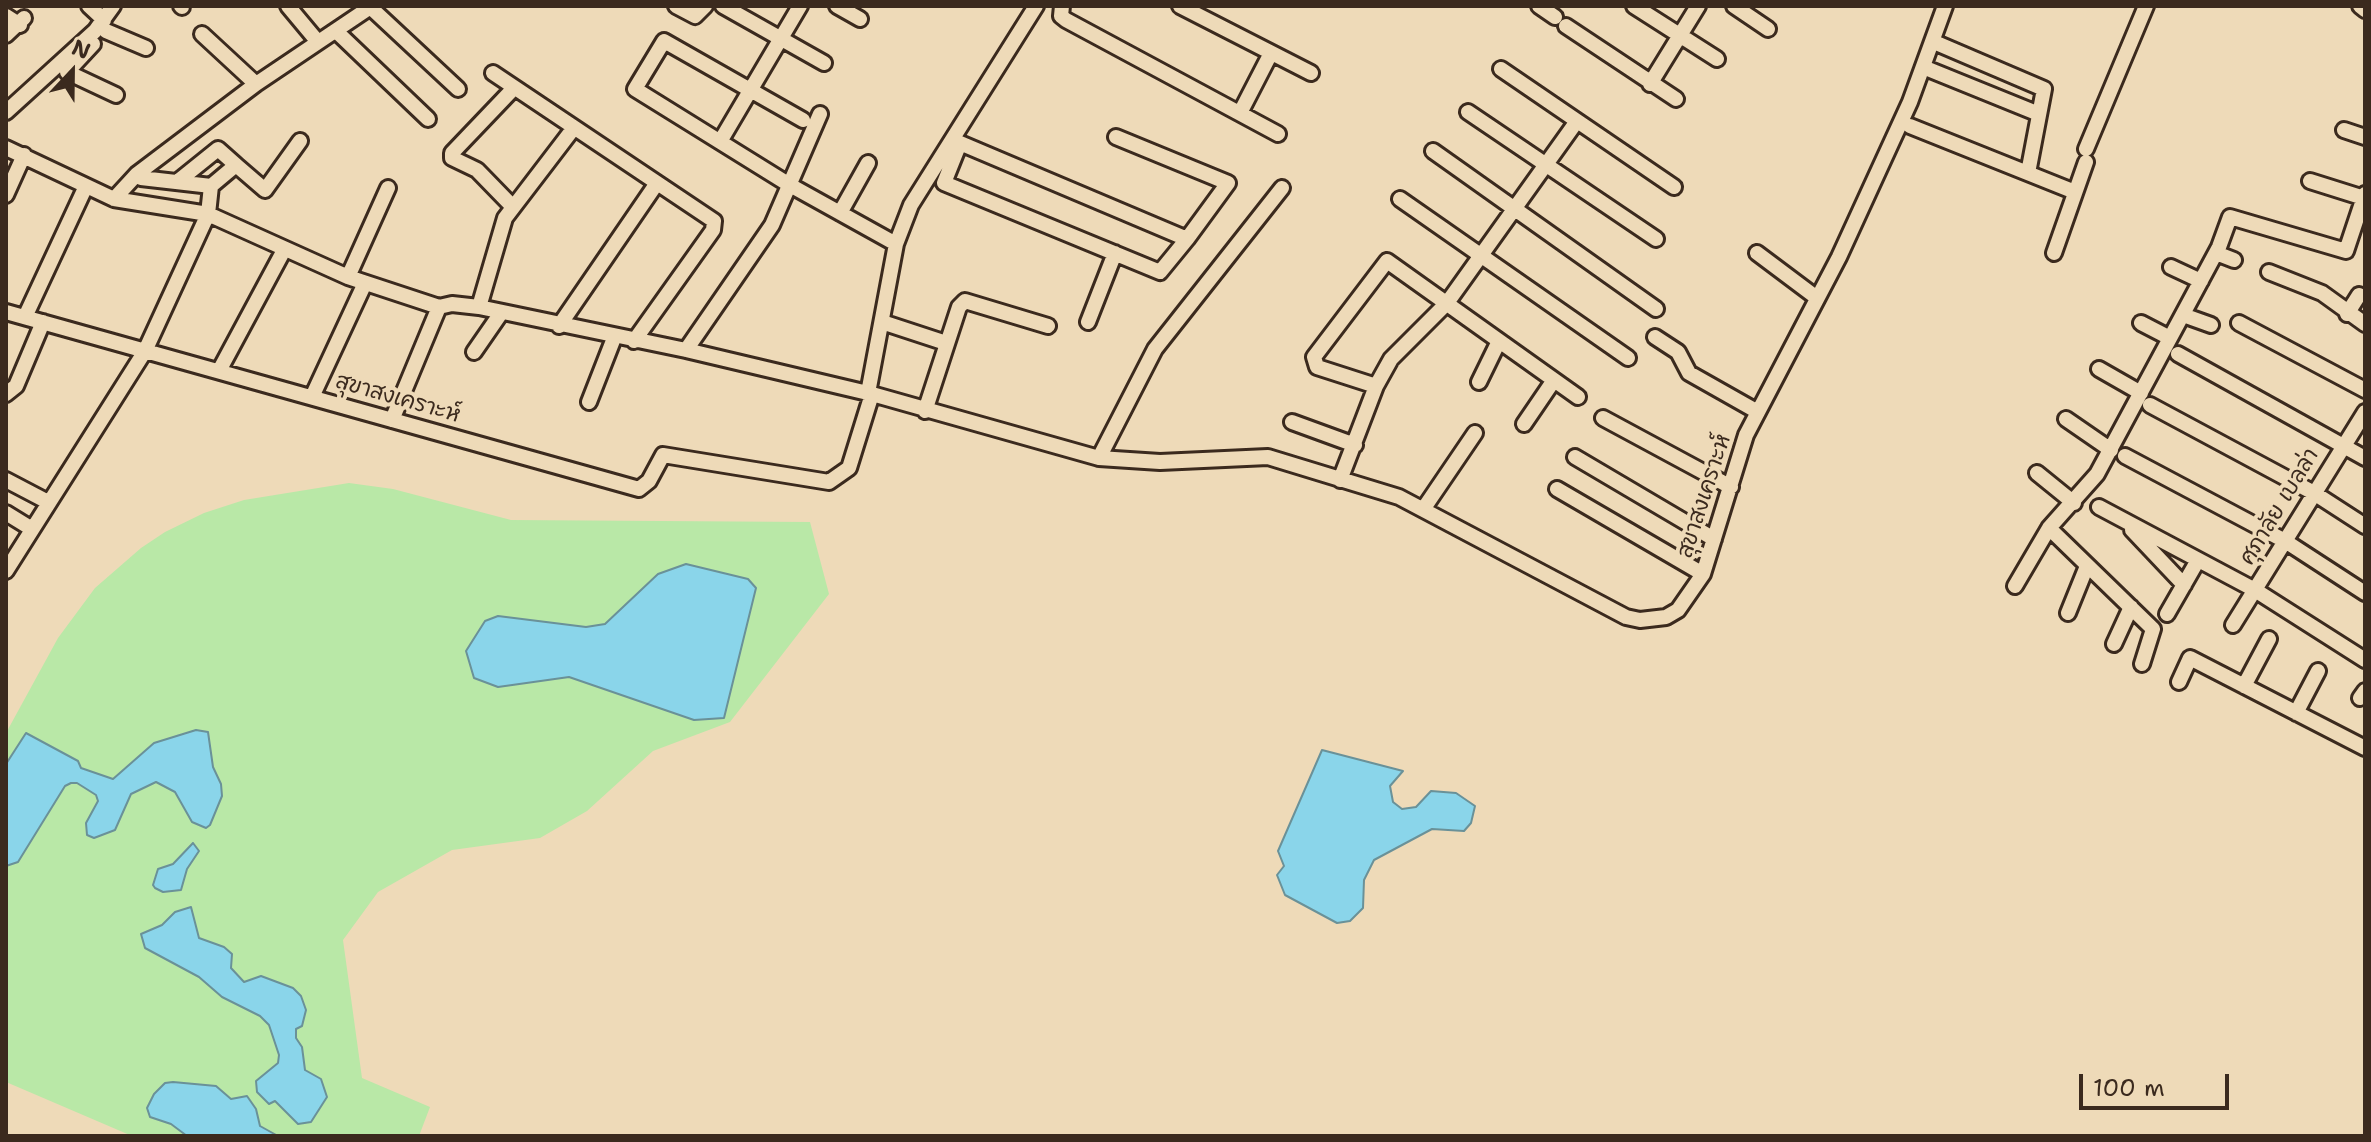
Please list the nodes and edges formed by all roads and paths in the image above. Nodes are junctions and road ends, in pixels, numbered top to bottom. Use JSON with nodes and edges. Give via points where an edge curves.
{"nodes":[{"id":1,"x":89,"y":6,"type":"edge"},
{"id":2,"x":113,"y":6,"type":"edge"},
{"id":3,"x":124,"y":6,"type":"edge"},
{"id":4,"x":288,"y":6,"type":"edge"},
{"id":5,"x":370,"y":6,"type":"edge"},
{"id":6,"x":676,"y":6,"type":"edge"},
{"id":7,"x":705,"y":6,"type":"edge"},
{"id":8,"x":723,"y":6,"type":"edge"},
{"id":9,"x":800,"y":6,"type":"edge"},
{"id":10,"x":837,"y":6,"type":"edge"},
{"id":11,"x":1036,"y":6,"type":"edge"},
{"id":12,"x":1062,"y":6,"type":"edge"},
{"id":13,"x":1180,"y":6,"type":"edge"},
{"id":14,"x":1539,"y":6,"type":"edge"},
{"id":15,"x":1634,"y":6,"type":"edge"},
{"id":16,"x":1698,"y":6,"type":"edge"},
{"id":17,"x":1734,"y":6,"type":"edge"},
{"id":18,"x":1945,"y":6,"type":"edge"},
{"id":19,"x":2146,"y":6,"type":"edge"},
{"id":20,"x":2360,"y":6,"type":"edge"},
{"id":21,"x":2365,"y":10,"type":"edge"},
{"id":22,"x":6,"y":16,"type":"edge"},
{"id":23,"x":860,"y":19,"type":"dead end"},
{"id":24,"x":105,"y":25,"type":"junction"},
{"id":25,"x":1768,"y":29,"type":"dead end"},
{"id":26,"x":337,"y":32,"type":"junction"},
{"id":27,"x":202,"y":34,"type":"dead end"},
{"id":28,"x":6,"y":35,"type":"edge"},
{"id":29,"x":1680,"y":37,"type":"junction"},
{"id":30,"x":782,"y":39,"type":"junction"},
{"id":31,"x":318,"y":42,"type":"junction"},
{"id":32,"x":1934,"y":42,"type":"junction"},
{"id":33,"x":146,"y":48,"type":"dead end"},
{"id":34,"x":1271,"y":53,"type":"junction"},
{"id":35,"x":1964,"y":55,"type":"junction"},
{"id":36,"x":1717,"y":59,"type":"dead end"},
{"id":37,"x":824,"y":63,"type":"dead end"},
{"id":38,"x":1923,"y":67,"type":"junction"},
{"id":39,"x":1501,"y":69,"type":"dead end"},
{"id":40,"x":493,"y":73,"type":"dead end"},
{"id":41,"x":1311,"y":73,"type":"dead end"},
{"id":42,"x":1953,"y":79,"type":"junction"},
{"id":43,"x":256,"y":84,"type":"junction"},
{"id":44,"x":1650,"y":84,"type":"junction"},
{"id":45,"x":514,"y":88,"type":"junction"},
{"id":46,"x":458,"y":89,"type":"dead end"},
{"id":47,"x":751,"y":90,"type":"junction"},
{"id":48,"x":116,"y":95,"type":"dead end"},
{"id":49,"x":1676,"y":99,"type":"dead end"},
{"id":50,"x":6,"y":112,"type":"edge"},
{"id":51,"x":1468,"y":112,"type":"dead end"},
{"id":52,"x":1240,"y":113,"type":"junction"},
{"id":53,"x":820,"y":114,"type":"dead end"},
{"id":54,"x":2039,"y":114,"type":"junction"},
{"id":55,"x":428,"y":119,"type":"dead end"},
{"id":56,"x":803,"y":120,"type":"dead end"},
{"id":57,"x":1577,"y":121,"type":"junction"},
{"id":58,"x":1910,"y":126,"type":"dead end"},
{"id":59,"x":573,"y":129,"type":"junction"},
{"id":60,"x":2344,"y":130,"type":"dead end"},
{"id":61,"x":1278,"y":134,"type":"dead end"},
{"id":62,"x":1116,"y":137,"type":"dead end"},
{"id":63,"x":2365,"y":137,"type":"edge"},
{"id":64,"x":721,"y":140,"type":"junction"},
{"id":65,"x":300,"y":141,"type":"dead end"},
{"id":66,"x":6,"y":148,"type":"edge"},
{"id":67,"x":1433,"y":151,"type":"dead end"},
{"id":68,"x":24,"y":155,"type":"junction"},
{"id":69,"x":936,"y":161,"type":"junction"},
{"id":70,"x":1546,"y":162,"type":"junction"},
{"id":71,"x":868,"y":163,"type":"dead end"},
{"id":72,"x":236,"y":165,"type":"junction"},
{"id":73,"x":951,"y":167,"type":"junction"},
{"id":74,"x":2028,"y":173,"type":"junction"},
{"id":75,"x":137,"y":174,"type":"junction"},
{"id":76,"x":2310,"y":181,"type":"dead end"},
{"id":77,"x":177,"y":182,"type":"junction"},
{"id":78,"x":657,"y":183,"type":"junction"},
{"id":79,"x":788,"y":184,"type":"junction"},
{"id":80,"x":86,"y":186,"type":"junction"},
{"id":81,"x":211,"y":186,"type":"junction"},
{"id":82,"x":1674,"y":187,"type":"dead end"},
{"id":83,"x":388,"y":188,"type":"dead end"},
{"id":84,"x":1282,"y":188,"type":"dead end"},
{"id":85,"x":2075,"y":192,"type":"junction"},
{"id":86,"x":6,"y":195,"type":"edge"},
{"id":87,"x":2364,"y":196,"type":"edge"},
{"id":88,"x":114,"y":199,"type":"junction"},
{"id":89,"x":1400,"y":199,"type":"dead end"},
{"id":90,"x":513,"y":207,"type":"junction"},
{"id":91,"x":1513,"y":208,"type":"junction"},
{"id":92,"x":840,"y":213,"type":"junction"},
{"id":93,"x":208,"y":214,"type":"junction"},
{"id":94,"x":1187,"y":239,"type":"junction"},
{"id":95,"x":1656,"y":239,"type":"dead end"},
{"id":96,"x":896,"y":244,"type":"junction"},
{"id":97,"x":284,"y":250,"type":"junction"},
{"id":98,"x":1115,"y":253,"type":"junction"},
{"id":99,"x":1757,"y":253,"type":"dead end"},
{"id":100,"x":2054,"y":253,"type":"dead end"},
{"id":101,"x":2216,"y":253,"type":"junction"},
{"id":102,"x":1480,"y":257,"type":"junction"},
{"id":103,"x":2234,"y":260,"type":"dead end"},
{"id":104,"x":2171,"y":267,"type":"dead end"},
{"id":105,"x":2269,"y":272,"type":"dead end"},
{"id":106,"x":348,"y":277,"type":"junction"},
{"id":107,"x":2201,"y":281,"type":"junction"},
{"id":108,"x":365,"y":283,"type":"junction"},
{"id":109,"x":2359,"y":295,"type":"dead end"},
{"id":110,"x":1817,"y":298,"type":"junction"},
{"id":111,"x":1447,"y":303,"type":"junction"},
{"id":112,"x":439,"y":307,"type":"junction"},
{"id":113,"x":479,"y":307,"type":"junction"},
{"id":114,"x":1656,"y":309,"type":"dead end"},
{"id":115,"x":6,"y":312,"type":"edge"},
{"id":116,"x":501,"y":313,"type":"junction"},
{"id":117,"x":2347,"y":314,"type":"junction"},
{"id":118,"x":2183,"y":315,"type":"junction"},
{"id":119,"x":25,"y":317,"type":"junction"},
{"id":120,"x":43,"y":322,"type":"junction"},
{"id":121,"x":882,"y":322,"type":"junction"},
{"id":122,"x":1088,"y":322,"type":"dead end"},
{"id":123,"x":2141,"y":323,"type":"dead end"},
{"id":124,"x":2239,"y":323,"type":"dead end"},
{"id":125,"x":2365,"y":324,"type":"edge"},
{"id":126,"x":2211,"y":325,"type":"dead end"},
{"id":127,"x":559,"y":326,"type":"junction"},
{"id":128,"x":1048,"y":326,"type":"dead end"},
{"id":129,"x":1655,"y":337,"type":"dead end"},
{"id":130,"x":614,"y":338,"type":"junction"},
{"id":131,"x":2170,"y":338,"type":"junction"},
{"id":132,"x":634,"y":341,"type":"junction"},
{"id":133,"x":1499,"y":341,"type":"junction"},
{"id":134,"x":946,"y":343,"type":"junction"},
{"id":135,"x":686,"y":350,"type":"junction"},
{"id":136,"x":145,"y":351,"type":"junction"},
{"id":137,"x":474,"y":352,"type":"dead end"},
{"id":138,"x":2178,"y":354,"type":"dead end"},
{"id":139,"x":1628,"y":358,"type":"dead end"},
{"id":140,"x":2099,"y":369,"type":"dead end"},
{"id":141,"x":219,"y":371,"type":"junction"},
{"id":142,"x":1554,"y":380,"type":"junction"},
{"id":143,"x":1479,"y":382,"type":"dead end"},
{"id":144,"x":1376,"y":386,"type":"junction"},
{"id":145,"x":2365,"y":390,"type":"edge"},
{"id":146,"x":6,"y":394,"type":"edge"},
{"id":147,"x":870,"y":394,"type":"junction"},
{"id":148,"x":312,"y":397,"type":"junction"},
{"id":149,"x":1578,"y":397,"type":"dead end"},
{"id":150,"x":2146,"y":399,"type":"junction"},
{"id":151,"x":589,"y":402,"type":"dead end"},
{"id":152,"x":925,"y":411,"type":"junction"},
{"id":153,"x":1758,"y":412,"type":"junction"},
{"id":154,"x":2365,"y":412,"type":"edge"},
{"id":155,"x":1603,"y":418,"type":"dead end"},
{"id":156,"x":2066,"y":419,"type":"dead end"},
{"id":157,"x":392,"y":420,"type":"junction"},
{"id":158,"x":1292,"y":422,"type":"dead end"},
{"id":159,"x":1524,"y":424,"type":"dead end"},
{"id":160,"x":1475,"y":433,"type":"dead end"},
{"id":161,"x":2344,"y":444,"type":"junction"},
{"id":162,"x":1355,"y":445,"type":"junction"},
{"id":163,"x":2118,"y":453,"type":"junction"},
{"id":164,"x":1575,"y":457,"type":"dead end"},
{"id":165,"x":1099,"y":458,"type":"junction"},
{"id":166,"x":2365,"y":458,"type":"edge"},
{"id":167,"x":2037,"y":473,"type":"dead end"},
{"id":168,"x":6,"y":480,"type":"edge"},
{"id":169,"x":1340,"y":480,"type":"junction"},
{"id":170,"x":1731,"y":487,"type":"junction"},
{"id":171,"x":1557,"y":489,"type":"dead end"},
{"id":172,"x":2314,"y":493,"type":"junction"},
{"id":173,"x":48,"y":502,"type":"junction"},
{"id":174,"x":2074,"y":503,"type":"junction"},
{"id":175,"x":2099,"y":507,"type":"dead end"},
{"id":176,"x":1424,"y":508,"type":"junction"},
{"id":177,"x":6,"y":513,"type":"edge"},
{"id":178,"x":2123,"y":519,"type":"junction"},
{"id":179,"x":2365,"y":526,"type":"edge"},
{"id":180,"x":2049,"y":528,"type":"junction"},
{"id":181,"x":32,"y":529,"type":"junction"},
{"id":182,"x":1714,"y":539,"type":"junction"},
{"id":183,"x":2285,"y":541,"type":"junction"},
{"id":184,"x":2198,"y":560,"type":"junction"},
{"id":185,"x":2087,"y":566,"type":"junction"},
{"id":186,"x":6,"y":571,"type":"edge"},
{"id":187,"x":1703,"y":574,"type":"junction"},
{"id":188,"x":2184,"y":585,"type":"junction"},
{"id":189,"x":2015,"y":586,"type":"dead end"},
{"id":190,"x":2255,"y":590,"type":"junction"},
{"id":191,"x":2365,"y":593,"type":"edge"},
{"id":192,"x":2131,"y":607,"type":"junction"},
{"id":193,"x":2068,"y":613,"type":"dead end"},
{"id":194,"x":2167,"y":614,"type":"dead end"},
{"id":195,"x":2233,"y":625,"type":"dead end"},
{"id":196,"x":2269,"y":639,"type":"dead end"},
{"id":197,"x":2114,"y":644,"type":"dead end"},
{"id":198,"x":2365,"y":660,"type":"edge"},
{"id":199,"x":2142,"y":664,"type":"dead end"},
{"id":200,"x":2318,"y":671,"type":"dead end"},
{"id":201,"x":2179,"y":682,"type":"dead end"},
{"id":202,"x":2244,"y":686,"type":"junction"},
{"id":203,"x":2296,"y":713,"type":"junction"},
{"id":204,"x":2365,"y":748,"type":"edge"}],
"edges":[{"from":1,"to":24,"type":"street"},
{"from":2,"to":24,"type":"street"},
{"from":3,"to":24,"type":"street"},
{"from":4,"to":31,"type":"street"},
{"from":5,"to":26,"type":"street"},
{"from":5,"to":46,"type":"street"},
{"from":6,"to":7,"type":"street","via":[[695,16]]},
{"from":8,"to":30,"type":"street"},
{"from":9,"to":30,"type":"street"},
{"from":10,"to":23,"type":"street"},
{"from":11,"to":69,"type":"street"},
{"from":12,"to":52,"type":"street","via":[[1066,20]]},
{"from":13,"to":34,"type":"street"},
{"from":14,"to":44,"type":"street"},
{"from":15,"to":29,"type":"street"},
{"from":16,"to":29,"type":"street"},
{"from":17,"to":25,"type":"street"},
{"from":18,"to":32,"type":"street","name":"สุขาสงเคราะห์"},
{"from":19,"to":85,"type":"street"},
{"from":20,"to":21,"type":"street"},
{"from":22,"to":28,"type":"street","via":[[22,22]]},
{"from":24,"to":33,"type":"street"},
{"from":24,"to":48,"type":"street","via":[[67,72]]},
{"from":24,"to":50,"type":"street"},
{"from":26,"to":31,"type":"street"},
{"from":26,"to":55,"type":"street"},
{"from":27,"to":43,"type":"street"},
{"from":29,"to":36,"type":"street"},
{"from":29,"to":44,"type":"street"},
{"from":30,"to":37,"type":"street"},
{"from":30,"to":47,"type":"street"},
{"from":31,"to":43,"type":"street"},
{"from":32,"to":35,"type":"street"},
{"from":32,"to":38,"type":"street","name":"สุขาสงเคราะห์"},
{"from":34,"to":41,"type":"street"},
{"from":34,"to":52,"type":"street"},
{"from":35,"to":42,"type":"street"},
{"from":35,"to":54,"type":"street","via":[[2044,89]]},
{"from":38,"to":42,"type":"street"},
{"from":38,"to":110,"type":"street","name":"สุขาสงเคราะห์"},
{"from":39,"to":57,"type":"street"},
{"from":40,"to":45,"type":"street"},
{"from":42,"to":54,"type":"street"},
{"from":43,"to":75,"type":"street"},
{"from":44,"to":49,"type":"street"},
{"from":45,"to":59,"type":"street"},
{"from":45,"to":90,"type":"street","via":[[452,158],[477,170]]},
{"from":47,"to":56,"type":"street"},
{"from":47,"to":64,"type":"street"},
{"from":47,"to":64,"type":"street","via":[[670,43],[660,44],[652,57],[637,93]]},
{"from":51,"to":70,"type":"street"},
{"from":52,"to":61,"type":"street"},
{"from":53,"to":79,"type":"street"},
{"from":54,"to":74,"type":"street"},
{"from":57,"to":70,"type":"street"},
{"from":57,"to":82,"type":"street"},
{"from":58,"to":74,"type":"street"},
{"from":59,"to":78,"type":"street"},
{"from":59,"to":90,"type":"street"},
{"from":60,"to":63,"type":"street"},
{"from":62,"to":94,"type":"street","via":[[1228,183]]},
{"from":64,"to":79,"type":"street"},
{"from":65,"to":72,"type":"street","via":[[265,190]]},
{"from":66,"to":68,"type":"street","name":"สุขาสงเคราะห์"},
{"from":67,"to":91,"type":"street"},
{"from":68,"to":80,"type":"street","name":"สุขาสงเคราะห์"},
{"from":68,"to":86,"type":"street"},
{"from":69,"to":73,"type":"street"},
{"from":69,"to":96,"type":"street"},
{"from":70,"to":91,"type":"street"},
{"from":70,"to":95,"type":"street"},
{"from":71,"to":92,"type":"street"},
{"from":72,"to":77,"type":"street","via":[[218,149]]},
{"from":72,"to":81,"type":"street"},
{"from":73,"to":94,"type":"street","via":[[960,143]]},
{"from":73,"to":98,"type":"street","via":[[944,183]]},
{"from":74,"to":85,"type":"street"},
{"from":75,"to":77,"type":"street"},
{"from":75,"to":88,"type":"street"},
{"from":76,"to":87,"type":"street"},
{"from":77,"to":81,"type":"street"},
{"from":78,"to":127,"type":"street"},
{"from":78,"to":132,"type":"street","via":[[716,225]]},
{"from":79,"to":92,"type":"street"},
{"from":79,"to":135,"type":"street","via":[[772,225]]},
{"from":80,"to":88,"type":"street","name":"สุขาสงเคราะห์"},
{"from":80,"to":119,"type":"street"},
{"from":81,"to":93,"type":"street"},
{"from":83,"to":106,"type":"street"},
{"from":84,"to":165,"type":"street","via":[[1155,349]]},
{"from":85,"to":100,"type":"street"},
{"from":87,"to":101,"type":"street","via":[[2346,251],[2230,217]]},
{"from":88,"to":93,"type":"street","name":"สุขาสงเคราะห์"},
{"from":89,"to":102,"type":"street"},
{"from":90,"to":113,"type":"street","via":[[505,218]]},
{"from":91,"to":102,"type":"street"},
{"from":91,"to":114,"type":"street"},
{"from":92,"to":96,"type":"street"},
{"from":93,"to":97,"type":"street","name":"สุขาสงเคราะห์"},
{"from":93,"to":136,"type":"street"},
{"from":94,"to":98,"type":"street","via":[[1160,272]]},
{"from":96,"to":121,"type":"street"},
{"from":97,"to":106,"type":"street","name":"สุขาสงเคราะห์"},
{"from":97,"to":141,"type":"street"},
{"from":98,"to":122,"type":"street"},
{"from":99,"to":110,"type":"street"},
{"from":101,"to":103,"type":"street"},
{"from":101,"to":107,"type":"street"},
{"from":102,"to":111,"type":"street"},
{"from":102,"to":139,"type":"street"},
{"from":104,"to":107,"type":"street"},
{"from":105,"to":117,"type":"street","via":[[2322,293]]},
{"from":106,"to":108,"type":"street","name":"สุขาสงเคราะห์"},
{"from":107,"to":118,"type":"street"},
{"from":108,"to":112,"type":"street","name":"สุขาสงเคราะห์"},
{"from":108,"to":148,"type":"street"},
{"from":109,"to":117,"type":"street"},
{"from":110,"to":153,"type":"street","name":"สุขาสงเคราะห์"},
{"from":111,"to":133,"type":"street"},
{"from":111,"to":144,"type":"street","via":[[1391,359]]},
{"from":111,"to":144,"type":"street","via":[[1387,261],[1314,357],[1317,367]]},
{"from":112,"to":113,"type":"street","name":"สุขาสงเคราะห์"},
{"from":112,"to":157,"type":"street"},
{"from":113,"to":116,"type":"street","name":"สุขาสงเคราะห์"},
{"from":115,"to":119,"type":"street","name":"สุขาสงเคราะห์"},
{"from":116,"to":127,"type":"street","name":"สุขาสงเคราะห์"},
{"from":116,"to":137,"type":"street"},
{"from":117,"to":125,"type":"street"},
{"from":118,"to":126,"type":"street"},
{"from":118,"to":131,"type":"street"},
{"from":119,"to":120,"type":"street","name":"สุขาสงเคราะห์"},
{"from":120,"to":136,"type":"street","name":"สุขาสงเคราะห์"},
{"from":120,"to":146,"type":"street","via":[[16,386]]},
{"from":121,"to":134,"type":"street"},
{"from":121,"to":147,"type":"street"},
{"from":123,"to":131,"type":"street"},
{"from":124,"to":145,"type":"street"},
{"from":127,"to":130,"type":"street","name":"สุขาสงเคราะห์"},
{"from":128,"to":134,"type":"street","via":[[965,301]]},
{"from":129,"to":153,"type":"street","via":[[1678,352],[1689,373]]},
{"from":130,"to":132,"type":"street","name":"สุขาสงเคราะห์"},
{"from":130,"to":151,"type":"street"},
{"from":131,"to":150,"type":"street"},
{"from":132,"to":135,"type":"street","name":"สุขาสงเคราะห์"},
{"from":133,"to":142,"type":"street"},
{"from":133,"to":143,"type":"street"},
{"from":134,"to":152,"type":"street"},
{"from":135,"to":147,"type":"street","name":"สุขาสงเคราะห์"},
{"from":136,"to":141,"type":"street","name":"สุขาสงเคราะห์"},
{"from":136,"to":173,"type":"street"},
{"from":138,"to":161,"type":"street"},
{"from":140,"to":150,"type":"street"},
{"from":141,"to":148,"type":"street","name":"สุขาสงเคราะห์"},
{"from":142,"to":149,"type":"street"},
{"from":142,"to":159,"type":"street"},
{"from":144,"to":162,"type":"street"},
{"from":147,"to":152,"type":"street","name":"สุขาสงเคราะห์"},
{"from":147,"to":157,"type":"street","name":"สุขาสงเคราะห์","via":[[849,468],[829,482],[663,455],[639,489]]},
{"from":148,"to":157,"type":"street","name":"สุขาสงเคราะห์"},
{"from":150,"to":163,"type":"street"},
{"from":150,"to":172,"type":"street"},
{"from":152,"to":165,"type":"street","name":"สุขาสงเคราะห์"},
{"from":153,"to":170,"type":"street","name":"สุขาสงเคราะห์"},
{"from":154,"to":161,"type":"street","name":"ศุภาลัย เบลล่า"},
{"from":155,"to":170,"type":"street"},
{"from":156,"to":163,"type":"street"},
{"from":158,"to":162,"type":"street"},
{"from":160,"to":176,"type":"street"},
{"from":161,"to":166,"type":"street"},
{"from":161,"to":172,"type":"street","name":"ศุภาลัย เบลล่า"},
{"from":162,"to":169,"type":"street"},
{"from":163,"to":174,"type":"street"},
{"from":163,"to":183,"type":"street"},
{"from":164,"to":182,"type":"street"},
{"from":165,"to":169,"type":"street","name":"สุขาสงเคราะห์","via":[[1160,462],[1258,456]]},
{"from":167,"to":174,"type":"street"},
{"from":168,"to":173,"type":"street"},
{"from":169,"to":176,"type":"street","name":"สุขาสงเคราะห์"},
{"from":170,"to":182,"type":"street","name":"สุขาสงเคราะห์"},
{"from":171,"to":187,"type":"street"},
{"from":172,"to":179,"type":"street"},
{"from":172,"to":183,"type":"street","name":"ศุภาลัย เบลล่า"},
{"from":173,"to":181,"type":"street"},
{"from":174,"to":180,"type":"street"},
{"from":175,"to":178,"type":"street"},
{"from":176,"to":187,"type":"street","name":"สุขาสงเคราะห์","via":[[1564,587],[1640,620],[1678,610]]},
{"from":177,"to":181,"type":"street"},
{"from":178,"to":184,"type":"street"},
{"from":178,"to":188,"type":"street"},
{"from":180,"to":185,"type":"street"},
{"from":180,"to":189,"type":"street"},
{"from":181,"to":186,"type":"street"},
{"from":182,"to":187,"type":"street","name":"สุขาสงเคราะห์"},
{"from":183,"to":190,"type":"street","name":"ศุภาลัย เบลล่า"},
{"from":183,"to":191,"type":"street"},
{"from":184,"to":188,"type":"street"},
{"from":184,"to":190,"type":"street"},
{"from":185,"to":192,"type":"street"},
{"from":185,"to":193,"type":"street"},
{"from":188,"to":194,"type":"street"},
{"from":190,"to":195,"type":"street","name":"ศุภาลัย เบลล่า"},
{"from":190,"to":198,"type":"street"},
{"from":192,"to":197,"type":"street"},
{"from":192,"to":199,"type":"street","via":[[2153,629]]},
{"from":196,"to":202,"type":"street"},
{"from":200,"to":203,"type":"street"},
{"from":201,"to":202,"type":"street","via":[[2190,658]]},
{"from":202,"to":203,"type":"street"},
{"from":203,"to":204,"type":"street"}]}
